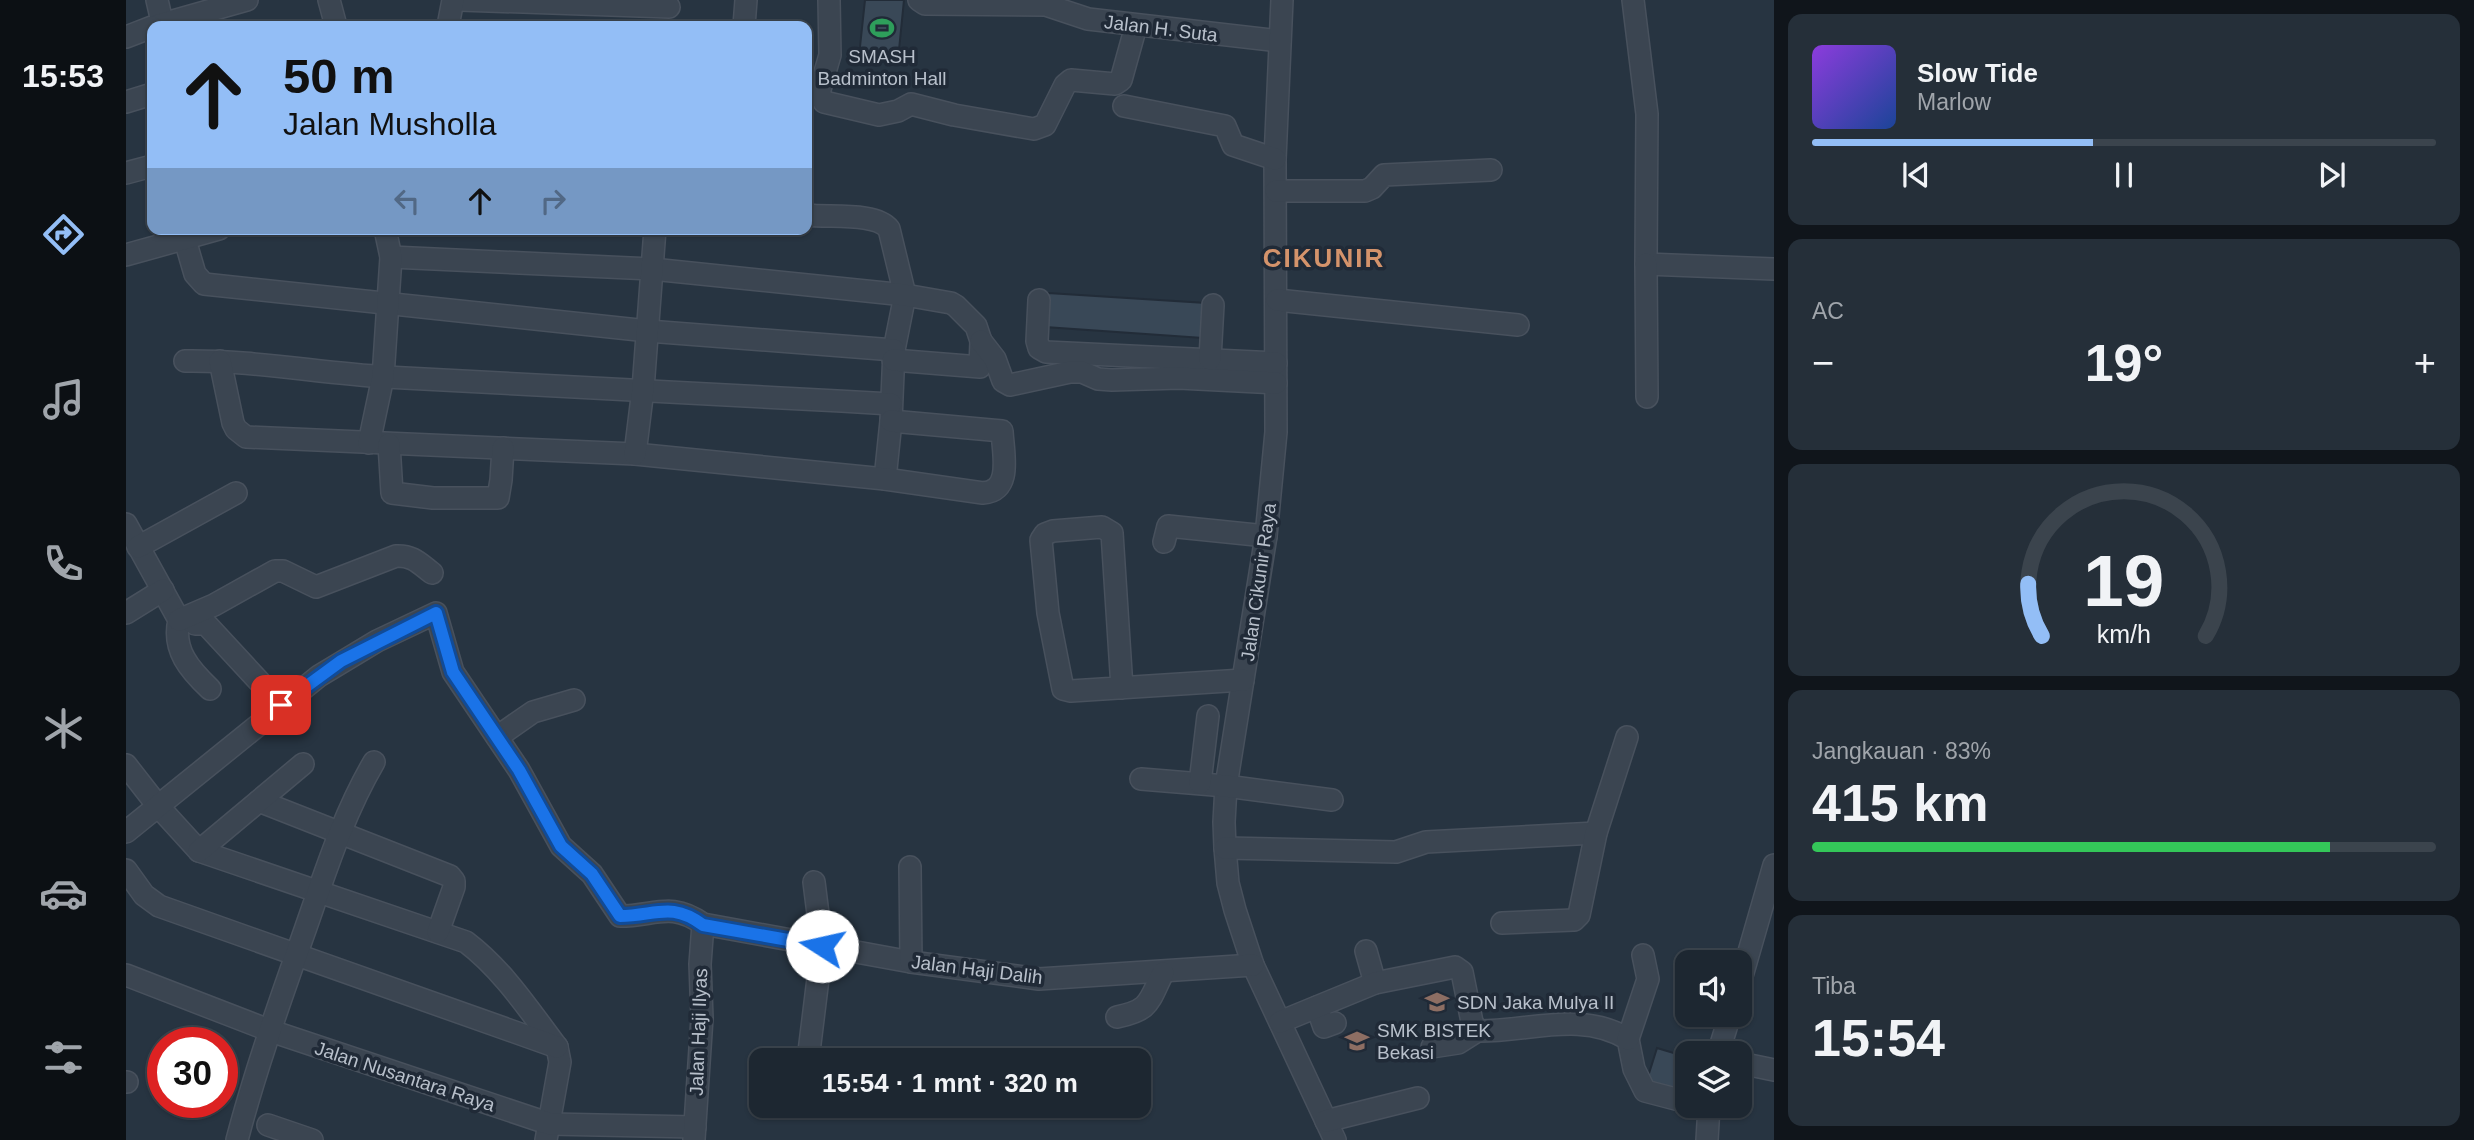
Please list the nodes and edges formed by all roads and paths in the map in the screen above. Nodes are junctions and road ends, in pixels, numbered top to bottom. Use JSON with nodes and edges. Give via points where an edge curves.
{"nodes":[{"id":1,"x":158,"y":0,"type":"edge"},
{"id":2,"x":247,"y":0,"type":"edge"},
{"id":3,"x":329,"y":0,"type":"edge"},
{"id":4,"x":453,"y":0,"type":"edge"},
{"id":5,"x":460,"y":0,"type":"edge"},
{"id":6,"x":746,"y":0,"type":"edge"},
{"id":7,"x":829,"y":0,"type":"edge"},
{"id":8,"x":919,"y":0,"type":"edge"},
{"id":9,"x":1282,"y":0,"type":"edge"},
{"id":10,"x":1633,"y":0,"type":"edge"},
{"id":11,"x":1089,"y":10,"type":"edge"},
{"id":12,"x":669,"y":11,"type":"edge"},
{"id":13,"x":158,"y":21,"type":"edge"},
{"id":14,"x":175,"y":21,"type":"edge"},
{"id":15,"x":335,"y":21,"type":"edge"},
{"id":16,"x":449,"y":21,"type":"edge"},
{"id":17,"x":744,"y":21,"type":"edge"},
{"id":18,"x":1136,"y":26,"type":"junction"},
{"id":19,"x":147,"y":30,"type":"edge"},
{"id":20,"x":126,"y":37,"type":"edge"},
{"id":21,"x":1280,"y":41,"type":"junction"},
{"id":22,"x":147,"y":96,"type":"edge"},
{"id":23,"x":126,"y":102,"type":"edge"},
{"id":24,"x":1124,"y":106,"type":"dead end"},
{"id":25,"x":1275,"y":159,"type":"junction"},
{"id":26,"x":147,"y":167,"type":"edge"},
{"id":27,"x":1491,"y":170,"type":"dead end"},
{"id":28,"x":126,"y":173,"type":"edge"},
{"id":29,"x":1276,"y":191,"type":"junction"},
{"id":30,"x":812,"y":215,"type":"edge"},
{"id":31,"x":200,"y":235,"type":"edge"},
{"id":32,"x":387,"y":235,"type":"edge"},
{"id":33,"x":654,"y":235,"type":"edge"},
{"id":34,"x":185,"y":240,"type":"junction"},
{"id":35,"x":126,"y":255,"type":"edge"},
{"id":36,"x":391,"y":257,"type":"junction"},
{"id":37,"x":1646,"y":264,"type":"junction"},
{"id":38,"x":652,"y":269,"type":"junction"},
{"id":39,"x":1774,"y":269,"type":"edge"},
{"id":40,"x":905,"y":295,"type":"junction"},
{"id":41,"x":1039,"y":300,"type":"dead end"},
{"id":42,"x":1277,"y":300,"type":"junction"},
{"id":43,"x":387,"y":303,"type":"junction"},
{"id":44,"x":1213,"y":305,"type":"dead end"},
{"id":45,"x":1518,"y":325,"type":"dead end"},
{"id":46,"x":648,"y":331,"type":"junction"},
{"id":47,"x":981,"y":341,"type":"junction"},
{"id":48,"x":893,"y":355,"type":"junction"},
{"id":49,"x":1210,"y":359,"type":"junction"},
{"id":50,"x":220,"y":360,"type":"junction"},
{"id":51,"x":185,"y":361,"type":"dead end"},
{"id":52,"x":1276,"y":373,"type":"junction"},
{"id":53,"x":383,"y":377,"type":"junction"},
{"id":54,"x":643,"y":389,"type":"junction"},
{"id":55,"x":1647,"y":397,"type":"dead end"},
{"id":56,"x":891,"y":413,"type":"junction"},
{"id":57,"x":379,"y":444,"type":"junction"},
{"id":58,"x":503,"y":449,"type":"junction"},
{"id":59,"x":635,"y":454,"type":"junction"},
{"id":60,"x":885,"y":479,"type":"junction"},
{"id":61,"x":236,"y":493,"type":"dead end"},
{"id":62,"x":126,"y":524,"type":"edge"},
{"id":63,"x":1266,"y":536,"type":"junction"},
{"id":64,"x":1164,"y":541,"type":"dead end"},
{"id":65,"x":138,"y":547,"type":"junction"},
{"id":66,"x":432,"y":573,"type":"dead end"},
{"id":67,"x":163,"y":590,"type":"junction"},
{"id":68,"x":126,"y":613,"type":"edge"},
{"id":69,"x":183,"y":619,"type":"junction"},
{"id":70,"x":1243,"y":680,"type":"junction"},
{"id":71,"x":1122,"y":688,"type":"junction"},
{"id":72,"x":210,"y":689,"type":"dead end"},
{"id":73,"x":574,"y":699,"type":"dead end"},
{"id":74,"x":281,"y":705,"type":"junction"},
{"id":75,"x":1208,"y":716,"type":"dead end"},
{"id":76,"x":497,"y":737,"type":"junction"},
{"id":77,"x":1627,"y":737,"type":"dead end"},
{"id":78,"x":374,"y":762,"type":"dead end"},
{"id":79,"x":303,"y":764,"type":"dead end"},
{"id":80,"x":126,"y":765,"type":"edge"},
{"id":81,"x":1141,"y":779,"type":"dead end"},
{"id":82,"x":1200,"y":783,"type":"junction"},
{"id":83,"x":1227,"y":786,"type":"junction"},
{"id":84,"x":1332,"y":800,"type":"dead end"},
{"id":85,"x":259,"y":801,"type":"junction"},
{"id":86,"x":158,"y":806,"type":"junction"},
{"id":87,"x":126,"y":832,"type":"edge"},
{"id":88,"x":1597,"y":833,"type":"junction"},
{"id":89,"x":339,"y":834,"type":"junction"},
{"id":90,"x":1225,"y":848,"type":"junction"},
{"id":91,"x":198,"y":851,"type":"junction"},
{"id":92,"x":1774,"y":865,"type":"edge"},
{"id":93,"x":910,"y":867,"type":"dead end"},
{"id":94,"x":126,"y":870,"type":"edge"},
{"id":95,"x":814,"y":882,"type":"dead end"},
{"id":96,"x":318,"y":892,"type":"junction"},
{"id":97,"x":1502,"y":923,"type":"dead end"},
{"id":98,"x":703,"y":925,"type":"junction"},
{"id":99,"x":1766,"y":927,"type":"edge"},
{"id":100,"x":438,"y":932,"type":"junction"},
{"id":101,"x":822,"y":946,"type":"junction"},
{"id":102,"x":1366,"y":951,"type":"dead end"},
{"id":103,"x":296,"y":955,"type":"junction"},
{"id":104,"x":1643,"y":955,"type":"dead end"},
{"id":105,"x":1752,"y":957,"type":"edge"},
{"id":106,"x":911,"y":962,"type":"junction"},
{"id":107,"x":1253,"y":965,"type":"junction"},
{"id":108,"x":1163,"y":973,"type":"junction"},
{"id":109,"x":126,"y":975,"type":"edge"},
{"id":110,"x":1375,"y":983,"type":"junction"},
{"id":111,"x":126,"y":985,"type":"edge"},
{"id":112,"x":156,"y":991,"type":"junction"},
{"id":113,"x":1317,"y":1007,"type":"junction"},
{"id":114,"x":1117,"y":1017,"type":"dead end"},
{"id":115,"x":1280,"y":1022,"type":"junction"},
{"id":116,"x":1335,"y":1023,"type":"dead end"},
{"id":117,"x":1477,"y":1031,"type":"junction"},
{"id":118,"x":270,"y":1035,"type":"junction"},
{"id":119,"x":1628,"y":1039,"type":"junction"},
{"id":120,"x":557,"y":1046,"type":"junction"},
{"id":121,"x":1432,"y":1046,"type":"dead end"},
{"id":122,"x":809,"y":1048,"type":"edge"},
{"id":123,"x":1752,"y":1065,"type":"edge"},
{"id":124,"x":1774,"y":1070,"type":"edge"},
{"id":125,"x":1418,"y":1098,"type":"dead end"},
{"id":126,"x":1675,"y":1099,"type":"edge"},
{"id":127,"x":1706,"y":1118,"type":"edge"},
{"id":128,"x":268,"y":1125,"type":"dead end"},
{"id":129,"x":1330,"y":1131,"type":"edge"},
{"id":130,"x":548,"y":1133,"type":"edge"},
{"id":131,"x":695,"y":1133,"type":"edge"},
{"id":132,"x":613,"y":1139,"type":"edge"},
{"id":133,"x":237,"y":1140,"type":"edge"},
{"id":134,"x":312,"y":1140,"type":"edge"},
{"id":135,"x":648,"y":1140,"type":"edge"},
{"id":136,"x":1707,"y":1140,"type":"edge"}],
"edges":[{"from":1,"to":13,"type":"street"},
{"from":2,"to":14,"type":"street"},
{"from":3,"to":15,"type":"street"},
{"from":4,"to":16,"type":"street"},
{"from":5,"to":12,"type":"street"},
{"from":6,"to":17,"type":"street"},
{"from":7,"to":18,"type":"street","via":[[830,55],[819,93],[824,102],[879,115],[911,104],[1034,129],[1045,125],[1071,80],[1115,84],[1121,80]]},
{"from":8,"to":11,"type":"street","name":"Jalan H. Suta","via":[[925,4]]},
{"from":9,"to":21,"type":"street","name":"Jalan Cikunir Raya"},
{"from":10,"to":37,"type":"street","via":[[1647,114]]},
{"from":11,"to":18,"type":"street","name":"Jalan H. Suta"},
{"from":18,"to":21,"type":"street","name":"Jalan H. Suta"},
{"from":19,"to":20,"type":"street"},
{"from":21,"to":25,"type":"street","name":"Jalan Cikunir Raya"},
{"from":22,"to":23,"type":"street"},
{"from":24,"to":25,"type":"street","via":[[1225,126],[1233,145]]},
{"from":25,"to":29,"type":"street","name":"Jalan Cikunir Raya"},
{"from":26,"to":28,"type":"street"},
{"from":27,"to":29,"type":"street","via":[[1384,175],[1365,191]]},
{"from":29,"to":42,"type":"street","name":"Jalan Cikunir Raya"},
{"from":30,"to":40,"type":"street","via":[[885,223]]},
{"from":31,"to":34,"type":"street"},
{"from":32,"to":36,"type":"street"},
{"from":33,"to":38,"type":"street"},
{"from":34,"to":35,"type":"street"},
{"from":34,"to":43,"type":"street","via":[[195,274],[204,284]]},
{"from":36,"to":38,"type":"street"},
{"from":36,"to":43,"type":"street"},
{"from":37,"to":39,"type":"street"},
{"from":37,"to":55,"type":"street"},
{"from":38,"to":40,"type":"street"},
{"from":38,"to":46,"type":"street"},
{"from":40,"to":47,"type":"street","via":[[956,306],[976,327]]},
{"from":40,"to":48,"type":"street"},
{"from":41,"to":49,"type":"street","via":[[1037,341],[1046,352]]},
{"from":42,"to":45,"type":"street"},
{"from":42,"to":52,"type":"street","name":"Jalan Cikunir Raya"},
{"from":43,"to":46,"type":"street"},
{"from":43,"to":53,"type":"street"},
{"from":44,"to":49,"type":"street"},
{"from":46,"to":48,"type":"street"},
{"from":46,"to":54,"type":"street"},
{"from":47,"to":48,"type":"street","via":[[980,367]]},
{"from":47,"to":52,"type":"street","via":[[995,359],[1003,381],[1010,385],[1070,372],[1112,380]]},
{"from":48,"to":56,"type":"street"},
{"from":49,"to":52,"type":"street"},
{"from":50,"to":51,"type":"street"},
{"from":50,"to":53,"type":"street"},
{"from":50,"to":57,"type":"street","via":[[231,417],[246,437]]},
{"from":52,"to":63,"type":"street","name":"Jalan Cikunir Raya","via":[[1276,432]]},
{"from":53,"to":54,"type":"street"},
{"from":53,"to":57,"type":"street"},
{"from":54,"to":56,"type":"street"},
{"from":54,"to":59,"type":"street"},
{"from":56,"to":60,"type":"street"},
{"from":56,"to":60,"type":"street","via":[[1002,431],[1003,476],[995,491],[983,493]]},
{"from":57,"to":58,"type":"street"},
{"from":57,"to":58,"type":"street","via":[[392,493],[433,498],[498,498]]},
{"from":58,"to":59,"type":"street"},
{"from":59,"to":60,"type":"street"},
{"from":61,"to":65,"type":"street"},
{"from":62,"to":65,"type":"street"},
{"from":63,"to":64,"type":"street","via":[[1168,526]]},
{"from":63,"to":70,"type":"street","name":"Jalan Cikunir Raya"},
{"from":65,"to":67,"type":"street"},
{"from":66,"to":69,"type":"street","via":[[405,555],[316,587],[279,571]]},
{"from":67,"to":68,"type":"street"},
{"from":67,"to":69,"type":"street"},
{"from":69,"to":72,"type":"street","via":[[176,632],[181,653],[189,669]]},
{"from":69,"to":74,"type":"street","via":[[206,624]]},
{"from":70,"to":71,"type":"street"},
{"from":70,"to":83,"type":"street","name":"Jalan Cikunir Raya"},
{"from":71,"to":71,"type":"street","via":[[1066,691],[1061,686],[1042,559],[1041,540],[1049,532],[1102,527],[1112,533]]},
{"from":73,"to":76,"type":"street","via":[[533,712]]},
{"from":74,"to":76,"type":"street","via":[[341,661],[436,613],[453,672]]},
{"from":74,"to":86,"type":"street"},
{"from":75,"to":82,"type":"street"},
{"from":76,"to":98,"type":"street","name":"Jalan Haji Dalih","via":[[561,846],[592,874],[620,916],[673,911],[689,914]]},
{"from":77,"to":88,"type":"street"},
{"from":78,"to":89,"type":"street"},
{"from":79,"to":85,"type":"street"},
{"from":80,"to":86,"type":"street"},
{"from":81,"to":82,"type":"street"},
{"from":82,"to":83,"type":"street"},
{"from":83,"to":84,"type":"street"},
{"from":83,"to":90,"type":"street","name":"Jalan Cikunir Raya"},
{"from":85,"to":89,"type":"street"},
{"from":85,"to":91,"type":"street"},
{"from":86,"to":87,"type":"street"},
{"from":86,"to":91,"type":"street"},
{"from":88,"to":90,"type":"street","via":[[1426,842],[1396,852]]},
{"from":88,"to":97,"type":"street","via":[[1579,915],[1574,920]]},
{"from":89,"to":96,"type":"street"},
{"from":89,"to":100,"type":"street","via":[[450,876],[454,881]]},
{"from":90,"to":107,"type":"street","name":"Jalan Cikunir Raya","via":[[1228,883]]},
{"from":91,"to":96,"type":"street"},
{"from":92,"to":99,"type":"street"},
{"from":93,"to":106,"type":"street"},
{"from":94,"to":103,"type":"street","via":[[144,895],[159,906]]},
{"from":95,"to":101,"type":"street"},
{"from":96,"to":100,"type":"street"},
{"from":96,"to":103,"type":"street"},
{"from":98,"to":101,"type":"street","name":"Jalan Haji Dalih"},
{"from":98,"to":131,"type":"street","name":"Jalan Haji Ilyas"},
{"from":99,"to":105,"type":"street"},
{"from":100,"to":120,"type":"street","via":[[466,942],[499,972]]},
{"from":101,"to":106,"type":"street","name":"Jalan Haji Dalih"},
{"from":101,"to":122,"type":"street"},
{"from":102,"to":110,"type":"street"},
{"from":103,"to":118,"type":"street"},
{"from":103,"to":120,"type":"street"},
{"from":104,"to":119,"type":"street","via":[[1648,979]]},
{"from":106,"to":108,"type":"street","name":"Jalan Haji Dalih","via":[[1039,979]]},
{"from":107,"to":108,"type":"street","name":"Jalan Haji Dalih"},
{"from":107,"to":115,"type":"street","name":"Jalan Cikunir Raya"},
{"from":108,"to":114,"type":"street","via":[[1145,1008]]},
{"from":109,"to":112,"type":"street","name":"Jalan Nusantara Raya"},
{"from":110,"to":113,"type":"street"},
{"from":110,"to":117,"type":"street","via":[[1455,967],[1462,972]]},
{"from":111,"to":112,"type":"street","name":"Jalan Nusantara Raya"},
{"from":112,"to":118,"type":"street","name":"Jalan Nusantara Raya"},
{"from":113,"to":115,"type":"street"},
{"from":113,"to":116,"type":"street","via":[[1324,1027]]},
{"from":115,"to":129,"type":"street","name":"Jalan Cikunir Raya"},
{"from":117,"to":119,"type":"street","via":[[1560,1023],[1615,1031]]},
{"from":117,"to":121,"type":"street","via":[[1458,1043]]},
{"from":118,"to":130,"type":"street","name":"Jalan Nusantara Raya"},
{"from":118,"to":133,"type":"street"},
{"from":119,"to":126,"type":"street","via":[[1634,1069],[1645,1091]]},
{"from":120,"to":130,"type":"street","via":[[560,1062]]},
{"from":123,"to":124,"type":"street"},
{"from":125,"to":129,"type":"street"},
{"from":127,"to":136,"type":"street"},
{"from":128,"to":134,"type":"street"},
{"from":130,"to":131,"type":"street","name":"Jalan Nusantara Raya"},
{"from":130,"to":132,"type":"street","name":"Jalan Nusantara Raya"},
{"from":132,"to":135,"type":"street","name":"Jalan Nusantara Raya"}]}
